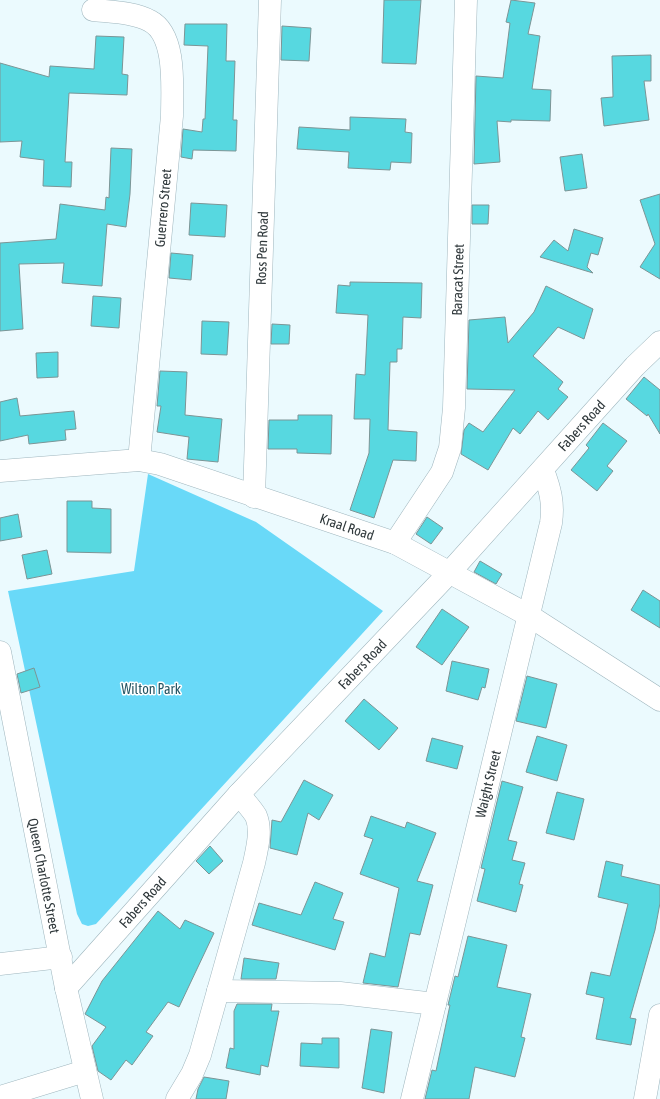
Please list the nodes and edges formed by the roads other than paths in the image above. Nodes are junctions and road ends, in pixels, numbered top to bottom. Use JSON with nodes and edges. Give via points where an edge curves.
{"nodes":[{"id":1,"x":270,"y":0,"type":"edge"},
{"id":2,"x":466,"y":0,"type":"edge"},
{"id":3,"x":93,"y":10,"type":"dead end"},
{"id":4,"x":660,"y":342,"type":"edge"},
{"id":5,"x":139,"y":460,"type":"junction"},
{"id":6,"x":543,"y":470,"type":"junction"},
{"id":7,"x":0,"y":471,"type":"edge"},
{"id":8,"x":254,"y":497,"type":"junction"},
{"id":9,"x":394,"y":543,"type":"junction"},
{"id":10,"x":449,"y":573,"type":"junction"},
{"id":11,"x":528,"y":615,"type":"junction"},
{"id":12,"x":0,"y":652,"type":"edge"},
{"id":13,"x":660,"y":700,"type":"edge"},
{"id":14,"x":239,"y":794,"type":"junction"},
{"id":15,"x":61,"y":957,"type":"junction"},
{"id":16,"x":0,"y":964,"type":"edge"},
{"id":17,"x":66,"y":988,"type":"junction"},
{"id":18,"x":218,"y":991,"type":"junction"},
{"id":19,"x":435,"y":1004,"type":"junction"},
{"id":20,"x":660,"y":1015,"type":"edge"},
{"id":21,"x":85,"y":1071,"type":"junction"},
{"id":22,"x":0,"y":1097,"type":"edge"},
{"id":23,"x":92,"y":1099,"type":"edge"},
{"id":24,"x":177,"y":1099,"type":"edge"},
{"id":25,"x":412,"y":1099,"type":"edge"},
{"id":26,"x":645,"y":1099,"type":"edge"}],
"edges":[{"from":1,"to":8,"type":"street","name":"Ross Pen Road"},
{"from":2,"to":9,"type":"street","name":"Baracat Street","via":[[454,400],[450,448],[442,472]]},
{"from":3,"to":5,"type":"street","name":"Guerrero Street","via":[[137,16],[161,29],[167,42],[172,68],[172,116]]},
{"from":4,"to":6,"type":"street","name":"Fabers Road","via":[[635,366]]},
{"from":5,"to":7,"type":"street","name":"Kraal Road"},
{"from":5,"to":8,"type":"street","name":"Kraal Road","via":[[160,464]]},
{"from":6,"to":10,"type":"street","name":"Fabers Road"},
{"from":6,"to":11,"type":"street","name":"Waight Street","via":[[551,493],[553,509]]},
{"from":8,"to":9,"type":"street","name":"Kraal Road"},
{"from":9,"to":10,"type":"street","name":"Kraal Road"},
{"from":10,"to":11,"type":"street","name":"Kraal Road"},
{"from":10,"to":14,"type":"street","name":"Fabers Road"},
{"from":11,"to":13,"type":"street","name":"Kraal Road"},
{"from":11,"to":19,"type":"street","name":"Waight Street"},
{"from":12,"to":15,"type":"street","name":"Queen Charlotte Street"},
{"from":14,"to":17,"type":"street","name":"Fabers Road"},
{"from":14,"to":18,"type":"street","via":[[256,816],[258,841]]},
{"from":15,"to":16,"type":"street"},
{"from":15,"to":17,"type":"street","name":"Queen Charlotte Street"},
{"from":17,"to":21,"type":"street","name":"Queen Charlotte Street"},
{"from":18,"to":19,"type":"street","via":[[340,993]]},
{"from":18,"to":24,"type":"street","via":[[192,1074]]},
{"from":19,"to":25,"type":"street","name":"Waight Street"},
{"from":20,"to":26,"type":"street"},
{"from":21,"to":22,"type":"street"},
{"from":21,"to":23,"type":"street","name":"Queen Charlotte Street"}]}
